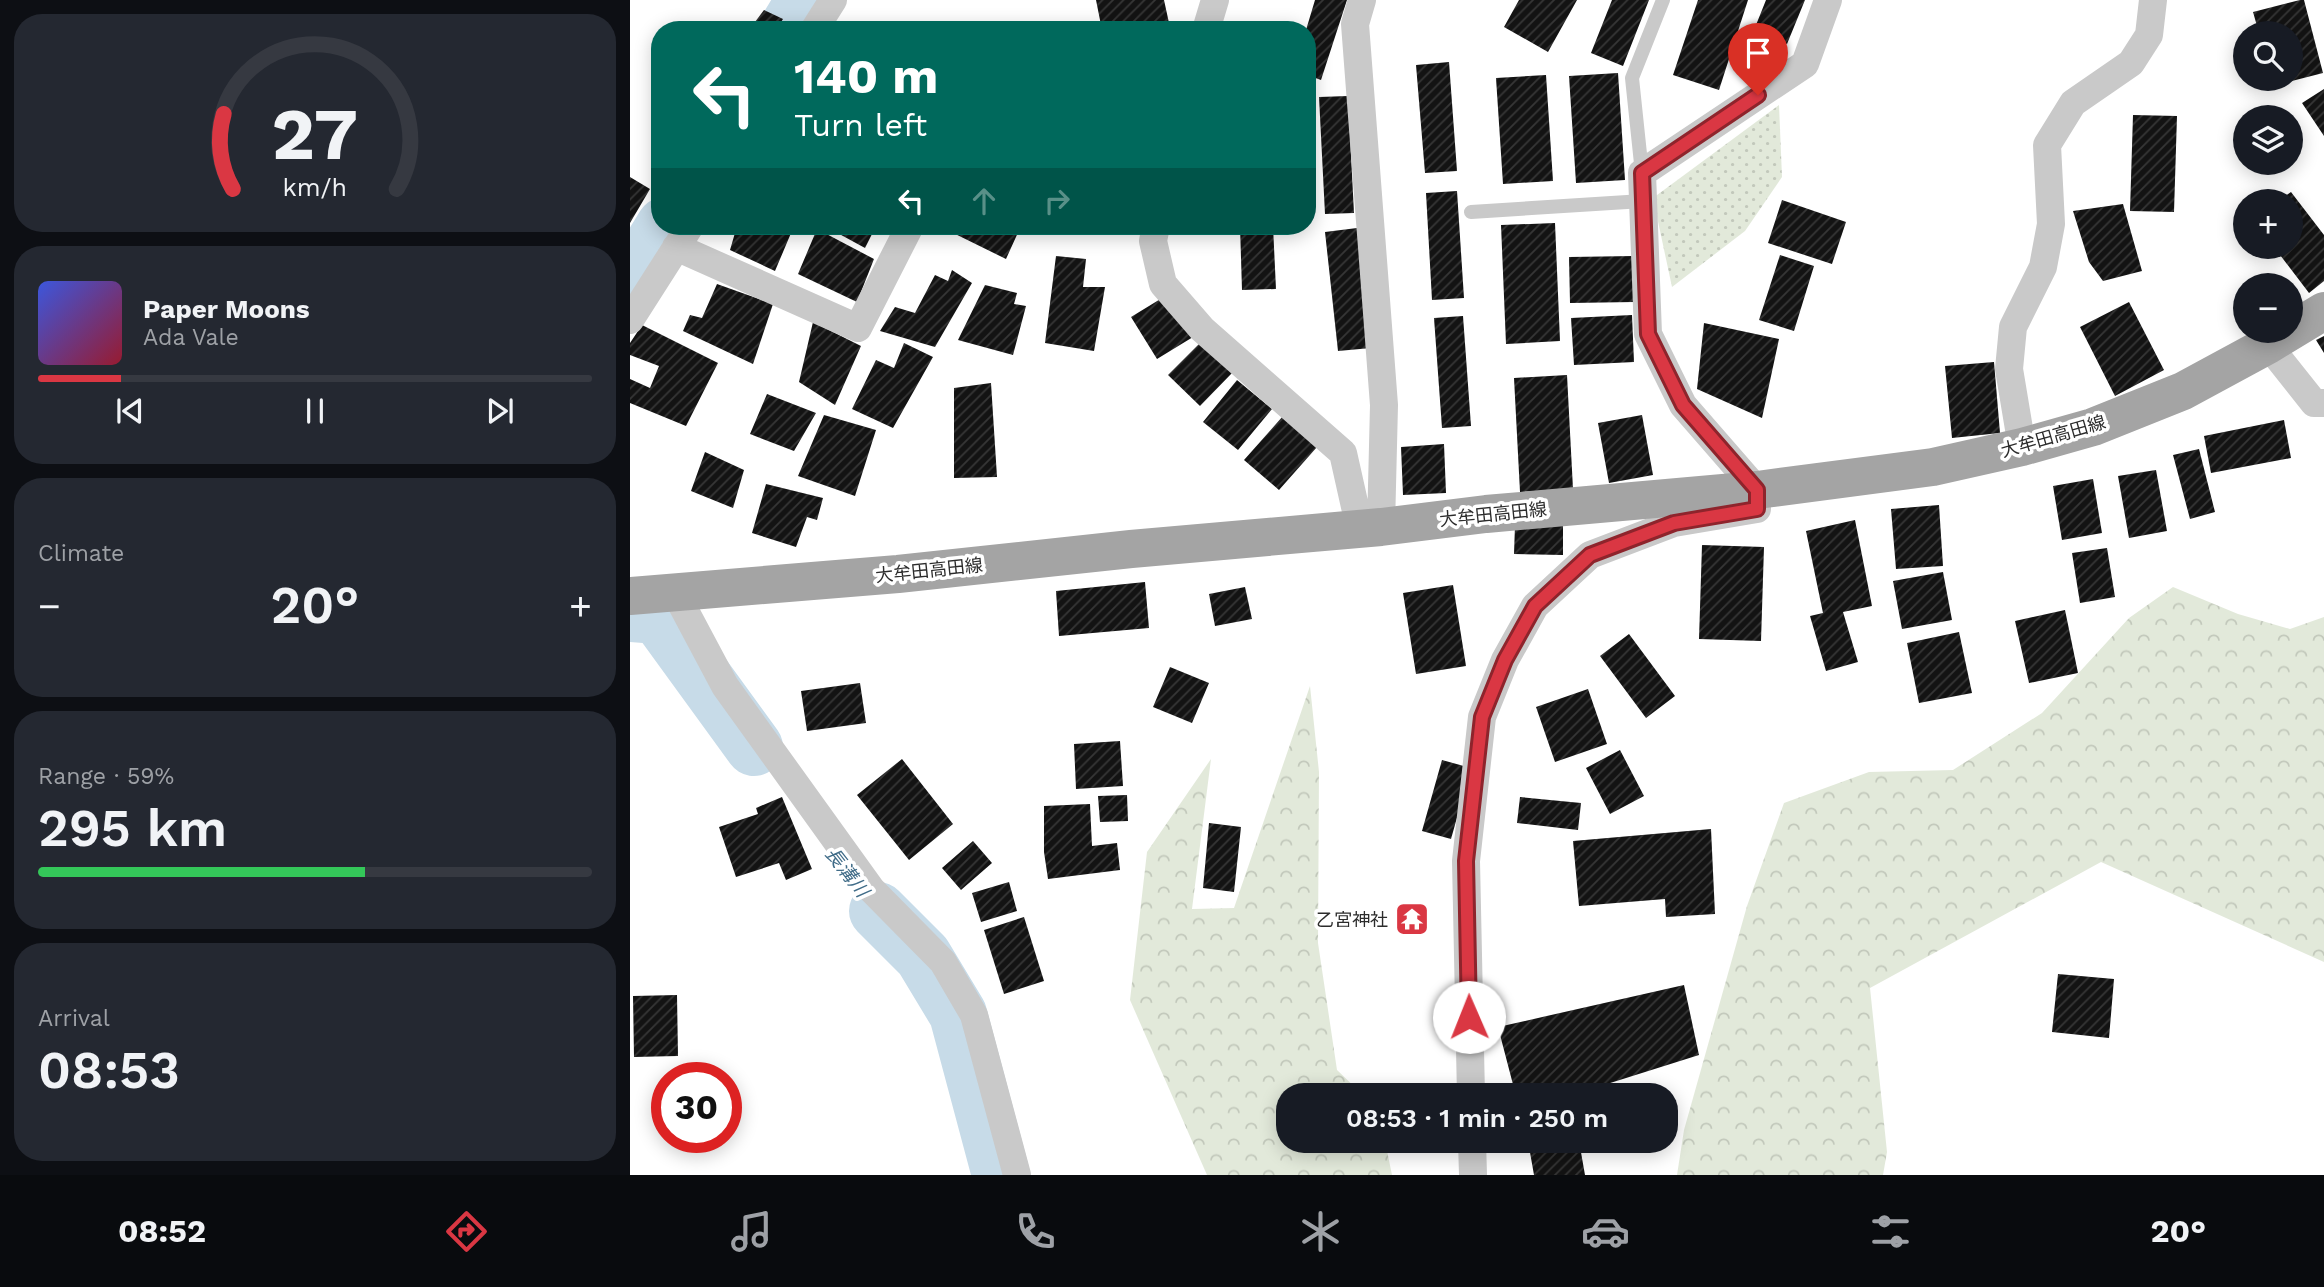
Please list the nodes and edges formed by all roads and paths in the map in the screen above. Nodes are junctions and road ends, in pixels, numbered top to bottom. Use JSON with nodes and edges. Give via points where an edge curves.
{"nodes":[{"id":1,"x":833,"y":0,"type":"edge"},
{"id":2,"x":1215,"y":0,"type":"edge"},
{"id":3,"x":1363,"y":0,"type":"edge"},
{"id":4,"x":1663,"y":0,"type":"edge"},
{"id":5,"x":1828,"y":0,"type":"edge"},
{"id":6,"x":2153,"y":0,"type":"edge"},
{"id":7,"x":820,"y":21,"type":"edge"},
{"id":8,"x":1209,"y":21,"type":"edge"},
{"id":9,"x":1642,"y":173,"type":"junction"},
{"id":10,"x":1643,"y":201,"type":"junction"},
{"id":11,"x":1471,"y":212,"type":"dead end"},
{"id":12,"x":905,"y":235,"type":"edge"},
{"id":13,"x":1154,"y":235,"type":"edge"},
{"id":14,"x":683,"y":237,"type":"edge"},
{"id":15,"x":2324,"y":311,"type":"edge"},
{"id":16,"x":630,"y":320,"type":"edge"},
{"id":17,"x":2268,"y":345,"type":"junction"},
{"id":18,"x":2324,"y":403,"type":"edge"},
{"id":19,"x":2022,"y":447,"type":"junction"},
{"id":20,"x":1757,"y":490,"type":"junction"},
{"id":21,"x":1371,"y":528,"type":"junction"},
{"id":22,"x":675,"y":592,"type":"junction"},
{"id":23,"x":630,"y":596,"type":"edge"},
{"id":24,"x":1471,"y":1083,"type":"edge"},
{"id":25,"x":1472,"y":1153,"type":"edge"},
{"id":26,"x":1017,"y":1175,"type":"edge"},
{"id":27,"x":1473,"y":1175,"type":"edge"}],
"edges":[{"from":1,"to":7,"type":"street"},
{"from":2,"to":8,"type":"street"},
{"from":3,"to":21,"type":"street","via":[[1355,24],[1384,405]]},
{"from":4,"to":9,"type":"lane","via":[[1632,78]]},
{"from":5,"to":9,"type":"street","via":[[1805,64]]},
{"from":6,"to":19,"type":"street","via":[[2149,36],[2131,63],[2073,103],[2047,145],[2051,224],[2043,267],[2013,327],[2009,369]]},
{"from":9,"to":10,"type":"street"},
{"from":10,"to":11,"type":"lane"},
{"from":10,"to":20,"type":"street","via":[[1648,334],[1683,405]]},
{"from":12,"to":14,"type":"street","via":[[858,328]]},
{"from":13,"to":21,"type":"street","via":[[1163,284],[1202,329],[1343,453]]},
{"from":14,"to":16,"type":"street"},
{"from":15,"to":17,"type":"main road","name":"大牟田高田線"},
{"from":17,"to":18,"type":"street","via":[[2314,403]]},
{"from":17,"to":19,"type":"main road","name":"大牟田高田線","via":[[2183,391],[2093,427]]},
{"from":19,"to":20,"type":"main road","name":"大牟田高田線","via":[[1933,467]]},
{"from":20,"to":21,"type":"main road","name":"大牟田高田線"},
{"from":20,"to":24,"type":"street","via":[[1757,509],[1674,523],[1590,555],[1535,606],[1505,660],[1482,717],[1466,861]]},
{"from":21,"to":22,"type":"main road","name":"大牟田高田線"},
{"from":22,"to":23,"type":"main road","name":"大牟田高田線"},
{"from":22,"to":26,"type":"street","via":[[725,687],[871,889],[943,962],[974,1015]]},
{"from":25,"to":27,"type":"street"}]}
